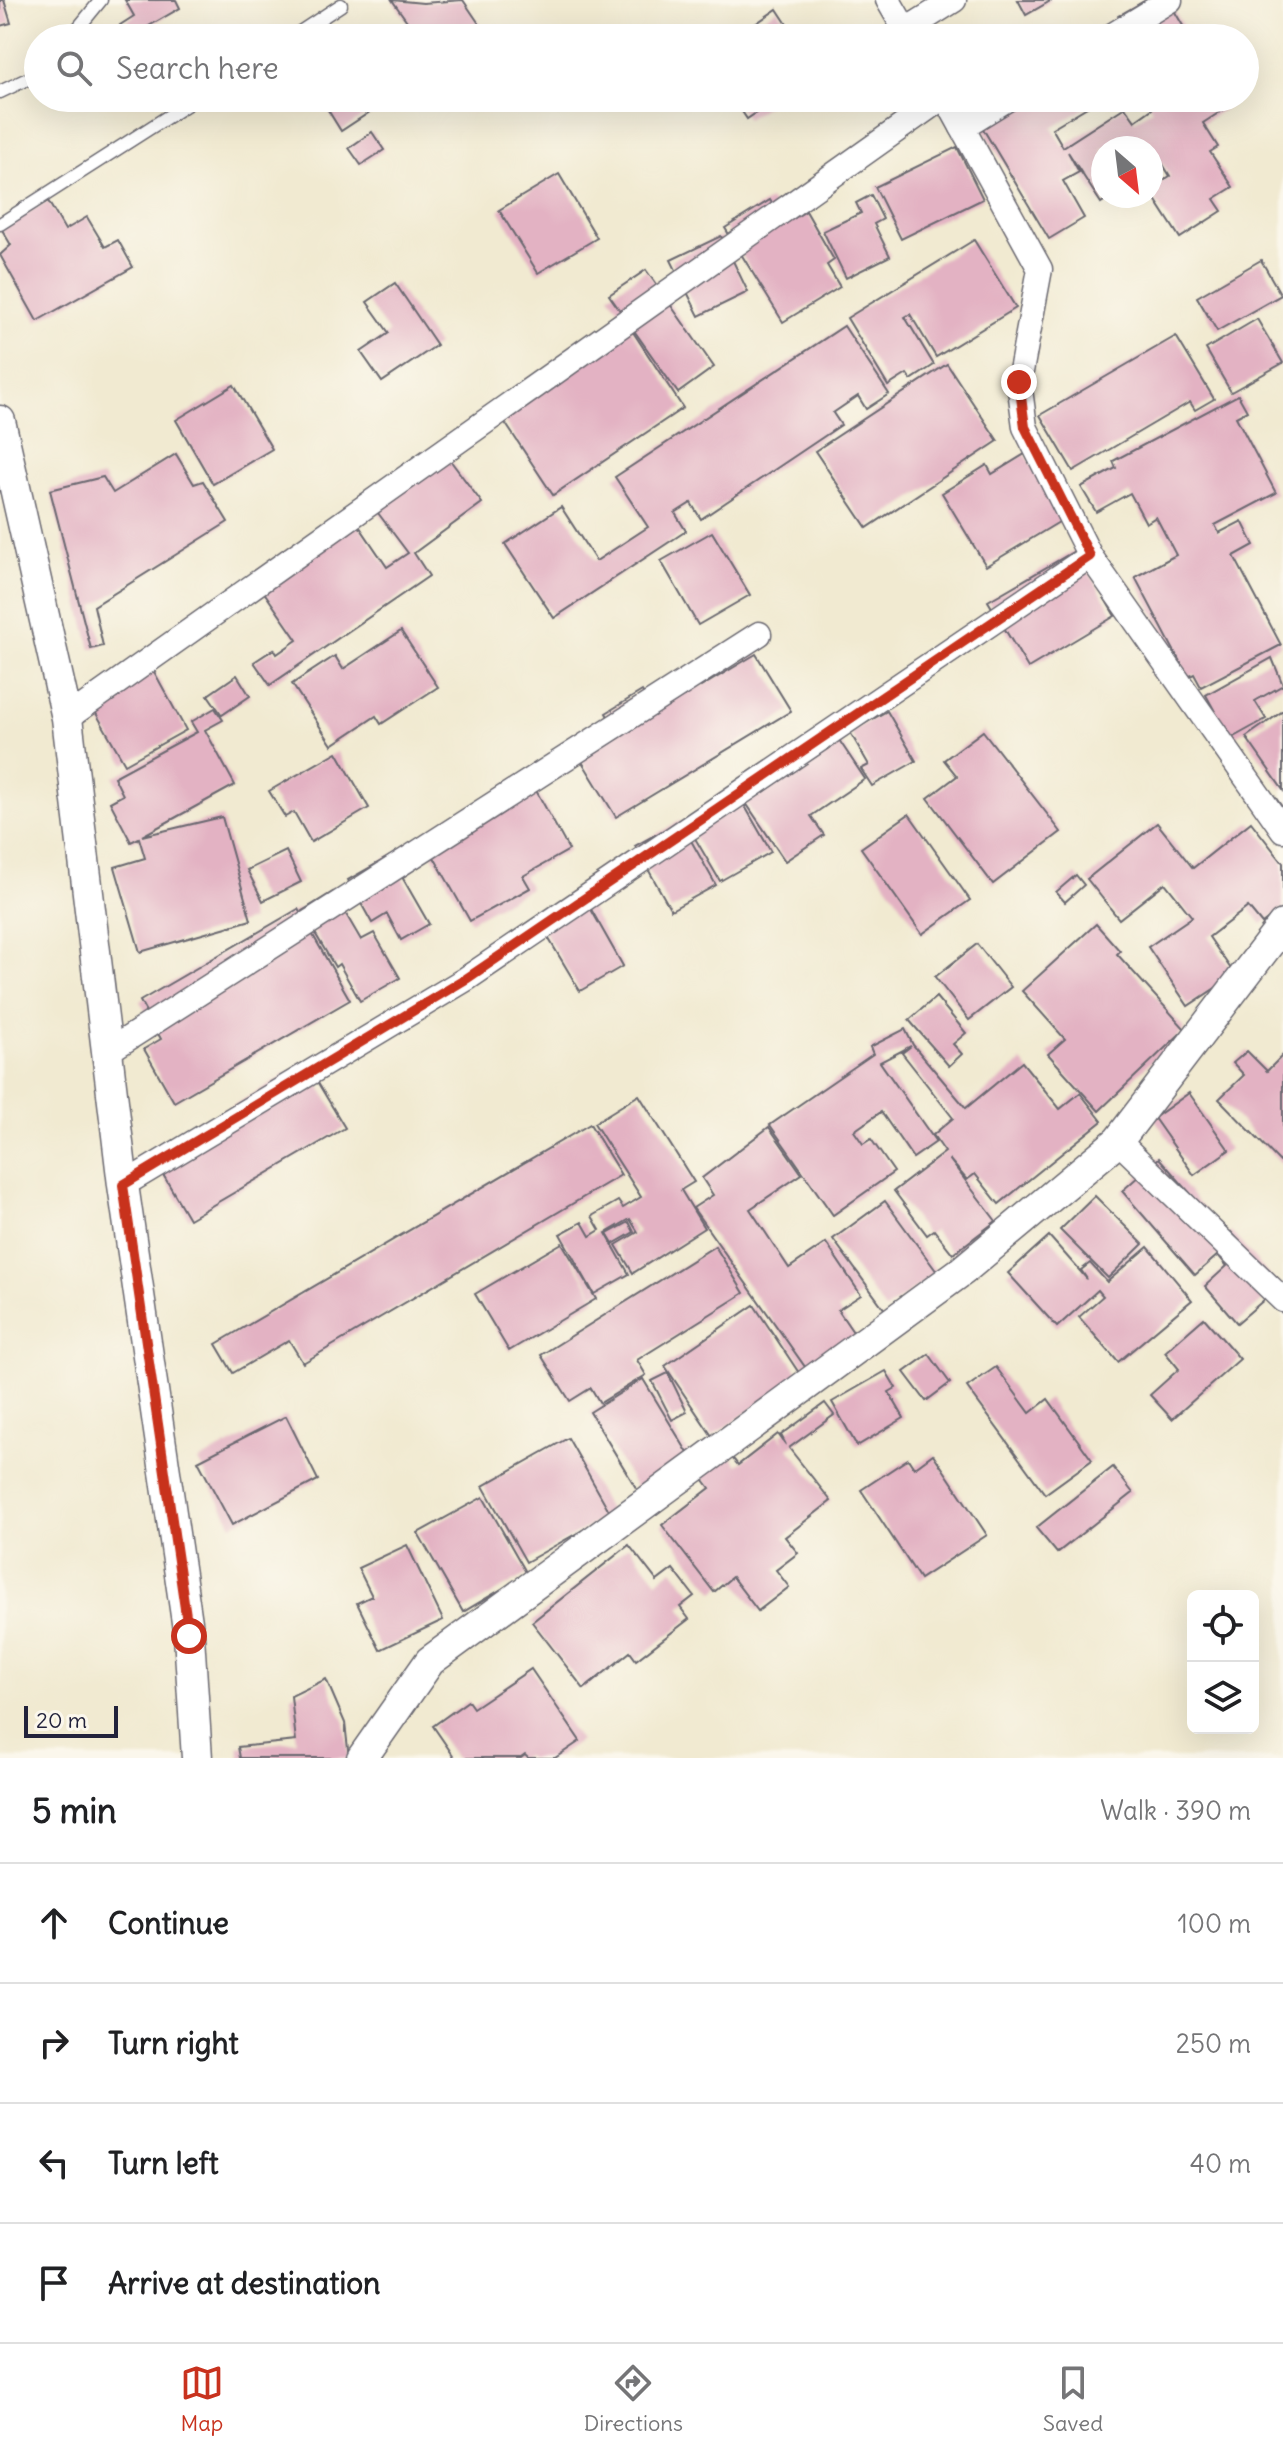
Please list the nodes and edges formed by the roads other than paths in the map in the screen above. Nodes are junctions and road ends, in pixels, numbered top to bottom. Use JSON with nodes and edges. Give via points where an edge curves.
{"nodes":[{"id":1,"x":101,"y":0,"type":"edge"},
{"id":2,"x":888,"y":0,"type":"edge"},
{"id":3,"x":954,"y":0,"type":"edge"},
{"id":4,"x":1170,"y":0,"type":"edge"},
{"id":5,"x":341,"y":5,"type":"dead end"},
{"id":6,"x":81,"y":24,"type":"edge"},
{"id":7,"x":312,"y":24,"type":"edge"},
{"id":8,"x":902,"y":24,"type":"edge"},
{"id":9,"x":922,"y":24,"type":"edge"},
{"id":10,"x":1131,"y":24,"type":"edge"},
{"id":11,"x":24,"y":81,"type":"edge"},
{"id":12,"x":0,"y":92,"type":"edge"},
{"id":13,"x":175,"y":112,"type":"edge"},
{"id":14,"x":924,"y":112,"type":"edge"},
{"id":15,"x":953,"y":112,"type":"edge"},
{"id":16,"x":986,"y":112,"type":"edge"},
{"id":17,"x":962,"y":127,"type":"junction"},
{"id":18,"x":0,"y":224,"type":"edge"},
{"id":19,"x":0,"y":421,"type":"edge"},
{"id":20,"x":1090,"y":556,"type":"junction"},
{"id":21,"x":759,"y":634,"type":"dead end"},
{"id":22,"x":67,"y":718,"type":"junction"},
{"id":23,"x":1283,"y":830,"type":"edge"},
{"id":24,"x":1281,"y":933,"type":"edge"},
{"id":25,"x":107,"y":1052,"type":"junction"},
{"id":26,"x":1118,"y":1141,"type":"junction"},
{"id":27,"x":123,"y":1185,"type":"junction"},
{"id":28,"x":1283,"y":1300,"type":"edge"},
{"id":29,"x":197,"y":1758,"type":"edge"},
{"id":30,"x":362,"y":1758,"type":"edge"}],
"edges":[{"from":1,"to":6,"type":"lane"},
{"from":2,"to":8,"type":"street"},
{"from":3,"to":9,"type":"street"},
{"from":4,"to":10,"type":"street"},
{"from":5,"to":7,"type":"lane"},
{"from":11,"to":12,"type":"lane"},
{"from":13,"to":18,"type":"lane"},
{"from":14,"to":22,"type":"street"},
{"from":15,"to":17,"type":"street"},
{"from":16,"to":17,"type":"street"},
{"from":17,"to":20,"type":"street","via":[[1040,269],[1019,382],[1025,427]]},
{"from":19,"to":22,"type":"street"},
{"from":20,"to":23,"type":"street"},
{"from":20,"to":27,"type":"street","via":[[466,979]]},
{"from":21,"to":25,"type":"street"},
{"from":22,"to":25,"type":"street"},
{"from":24,"to":26,"type":"street"},
{"from":25,"to":27,"type":"street"},
{"from":26,"to":28,"type":"street"},
{"from":26,"to":30,"type":"street","via":[[962,1271],[430,1661]]},
{"from":27,"to":29,"type":"street","via":[[189,1636]]}]}
